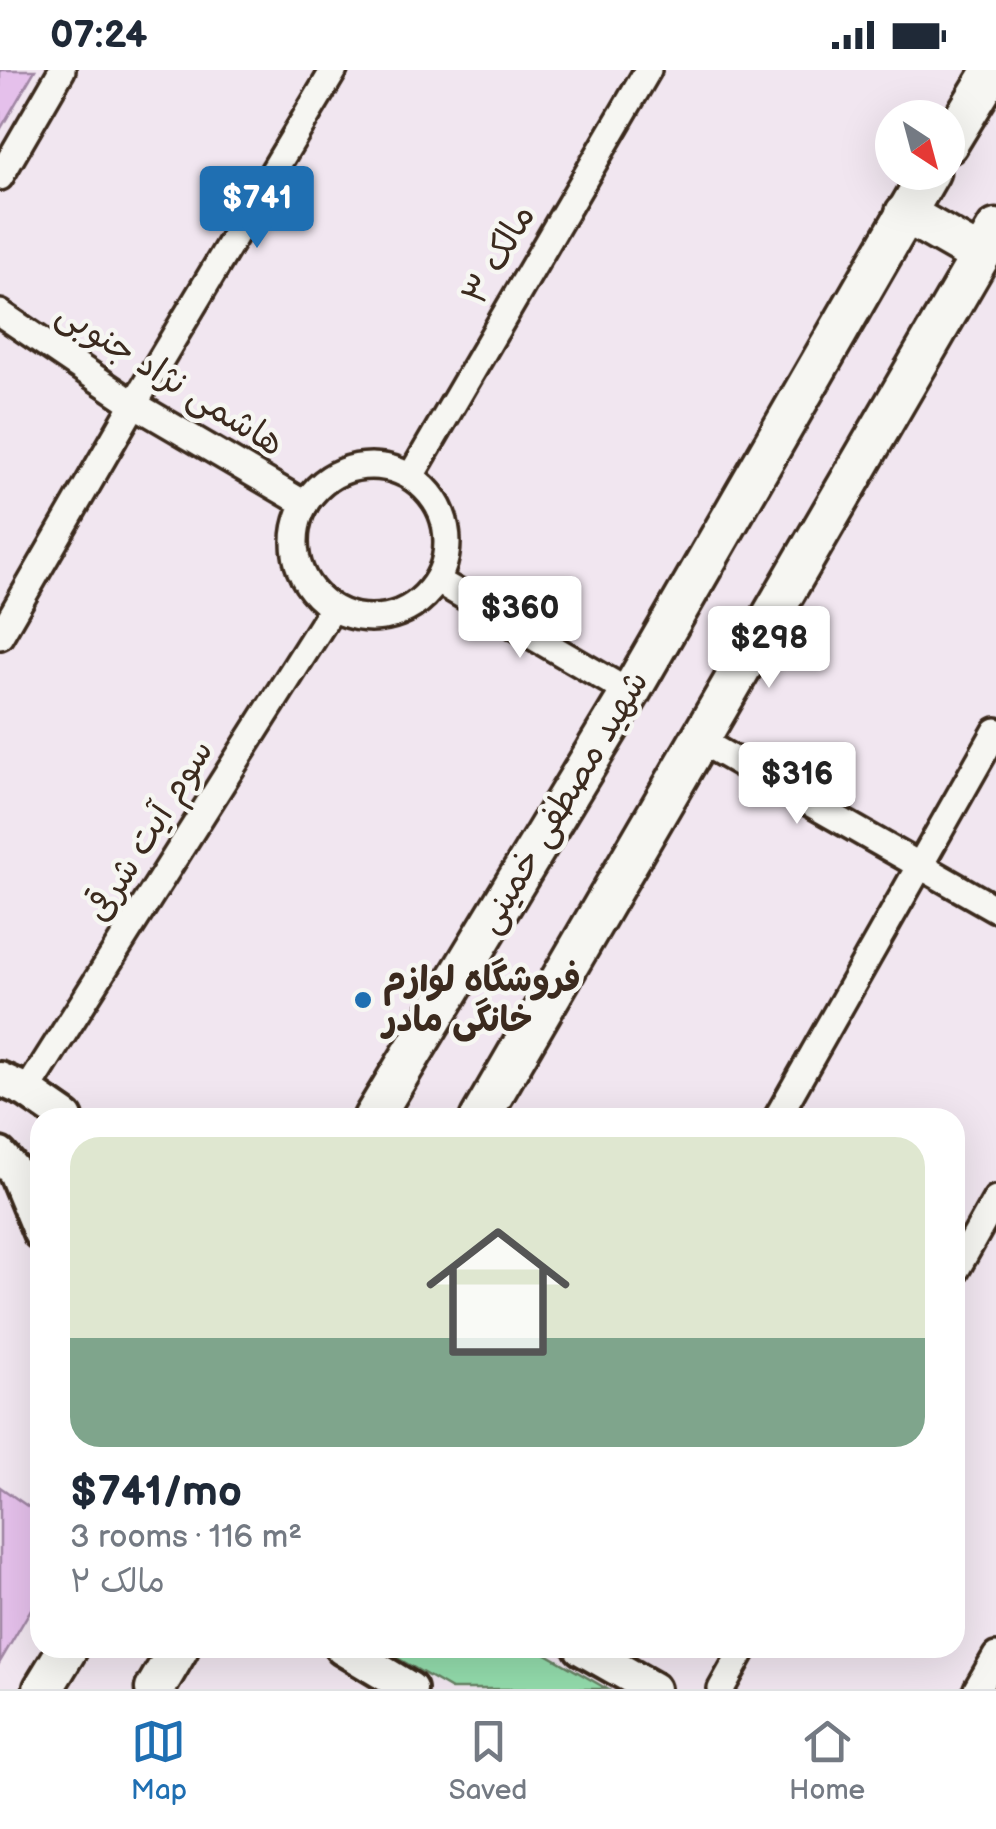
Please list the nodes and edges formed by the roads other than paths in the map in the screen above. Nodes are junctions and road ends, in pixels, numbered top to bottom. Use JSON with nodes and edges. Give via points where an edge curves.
{"nodes":[{"id":1,"x":62,"y":70,"type":"edge"},
{"id":2,"x":334,"y":70,"type":"edge"},
{"id":3,"x":648,"y":70,"type":"edge"},
{"id":4,"x":993,"y":70,"type":"edge"},
{"id":5,"x":965,"y":116,"type":"edge"},
{"id":6,"x":0,"y":176,"type":"edge"},
{"id":7,"x":919,"y":190,"type":"edge"},
{"id":8,"x":905,"y":213,"type":"junction"},
{"id":9,"x":988,"y":242,"type":"edge"},
{"id":10,"x":0,"y":313,"type":"edge"},
{"id":11,"x":134,"y":404,"type":"junction"},
{"id":12,"x":410,"y":476,"type":"junction"},
{"id":13,"x":305,"y":504,"type":"junction"},
{"id":14,"x":438,"y":581,"type":"junction"},
{"id":15,"x":332,"y":609,"type":"junction"},
{"id":16,"x":0,"y":636,"type":"edge"},
{"id":17,"x":630,"y":692,"type":"junction"},
{"id":18,"x":996,"y":731,"type":"edge"},
{"id":19,"x":702,"y":741,"type":"junction"},
{"id":20,"x":920,"y":864,"type":"junction"},
{"id":21,"x":996,"y":909,"type":"edge"},
{"id":22,"x":13,"y":1085,"type":"edge"},
{"id":23,"x":50,"y":1108,"type":"edge"},
{"id":24,"x":380,"y":1108,"type":"edge"},
{"id":25,"x":486,"y":1108,"type":"edge"},
{"id":26,"x":783,"y":1108,"type":"edge"},
{"id":27,"x":0,"y":1155,"type":"edge"},
{"id":28,"x":996,"y":1199,"type":"edge"},
{"id":29,"x":30,"y":1209,"type":"edge"},
{"id":30,"x":965,"y":1254,"type":"edge"},
{"id":31,"x":996,"y":1656,"type":"edge"},
{"id":32,"x":62,"y":1658,"type":"edge"},
{"id":33,"x":173,"y":1658,"type":"edge"},
{"id":34,"x":359,"y":1658,"type":"edge"},
{"id":35,"x":599,"y":1658,"type":"edge"},
{"id":36,"x":738,"y":1658,"type":"edge"},
{"id":37,"x":43,"y":1689,"type":"edge"},
{"id":38,"x":155,"y":1689,"type":"edge"},
{"id":39,"x":410,"y":1689,"type":"edge"},
{"id":40,"x":653,"y":1689,"type":"edge"},
{"id":41,"x":720,"y":1689,"type":"edge"},
{"id":42,"x":977,"y":1689,"type":"edge"}],
"edges":[{"from":1,"to":6,"type":"street"},
{"from":2,"to":11,"type":"street"},
{"from":3,"to":12,"type":"street","name":"مالک ۳"},
{"from":4,"to":5,"type":"main road"},
{"from":7,"to":8,"type":"main road","name":"شهید مصطفی خمینی"},
{"from":8,"to":9,"type":"main road"},
{"from":8,"to":17,"type":"main road","name":"شهید مصطفی خمینی"},
{"from":9,"to":19,"type":"main road"},
{"from":10,"to":11,"type":"street","name":"هاشمی نژاد جنوبی"},
{"from":11,"to":13,"type":"street","name":"هاشمی نژاد جنوبی"},
{"from":11,"to":16,"type":"street"},
{"from":12,"to":13,"type":"street","via":[[364,466],[341,472]]},
{"from":12,"to":14,"type":"street","via":[[435,501],[448,535]]},
{"from":13,"to":15,"type":"street","via":[[294,550],[314,594]]},
{"from":14,"to":15,"type":"street","via":[[402,613],[354,618]]},
{"from":14,"to":17,"type":"street"},
{"from":15,"to":22,"type":"street","name":"سوم آیت شرقی"},
{"from":17,"to":24,"type":"main road","name":"شهید مصطفی خمینی"},
{"from":18,"to":20,"type":"street"},
{"from":19,"to":20,"type":"street"},
{"from":19,"to":25,"type":"main road"},
{"from":20,"to":21,"type":"street"},
{"from":20,"to":26,"type":"street"},
{"from":22,"to":23,"type":"street"},
{"from":27,"to":29,"type":"street"},
{"from":28,"to":30,"type":"street"},
{"from":31,"to":42,"type":"street"},
{"from":32,"to":37,"type":"main road"},
{"from":33,"to":38,"type":"main road"},
{"from":34,"to":39,"type":"street"},
{"from":35,"to":40,"type":"street"},
{"from":36,"to":41,"type":"street"}]}
